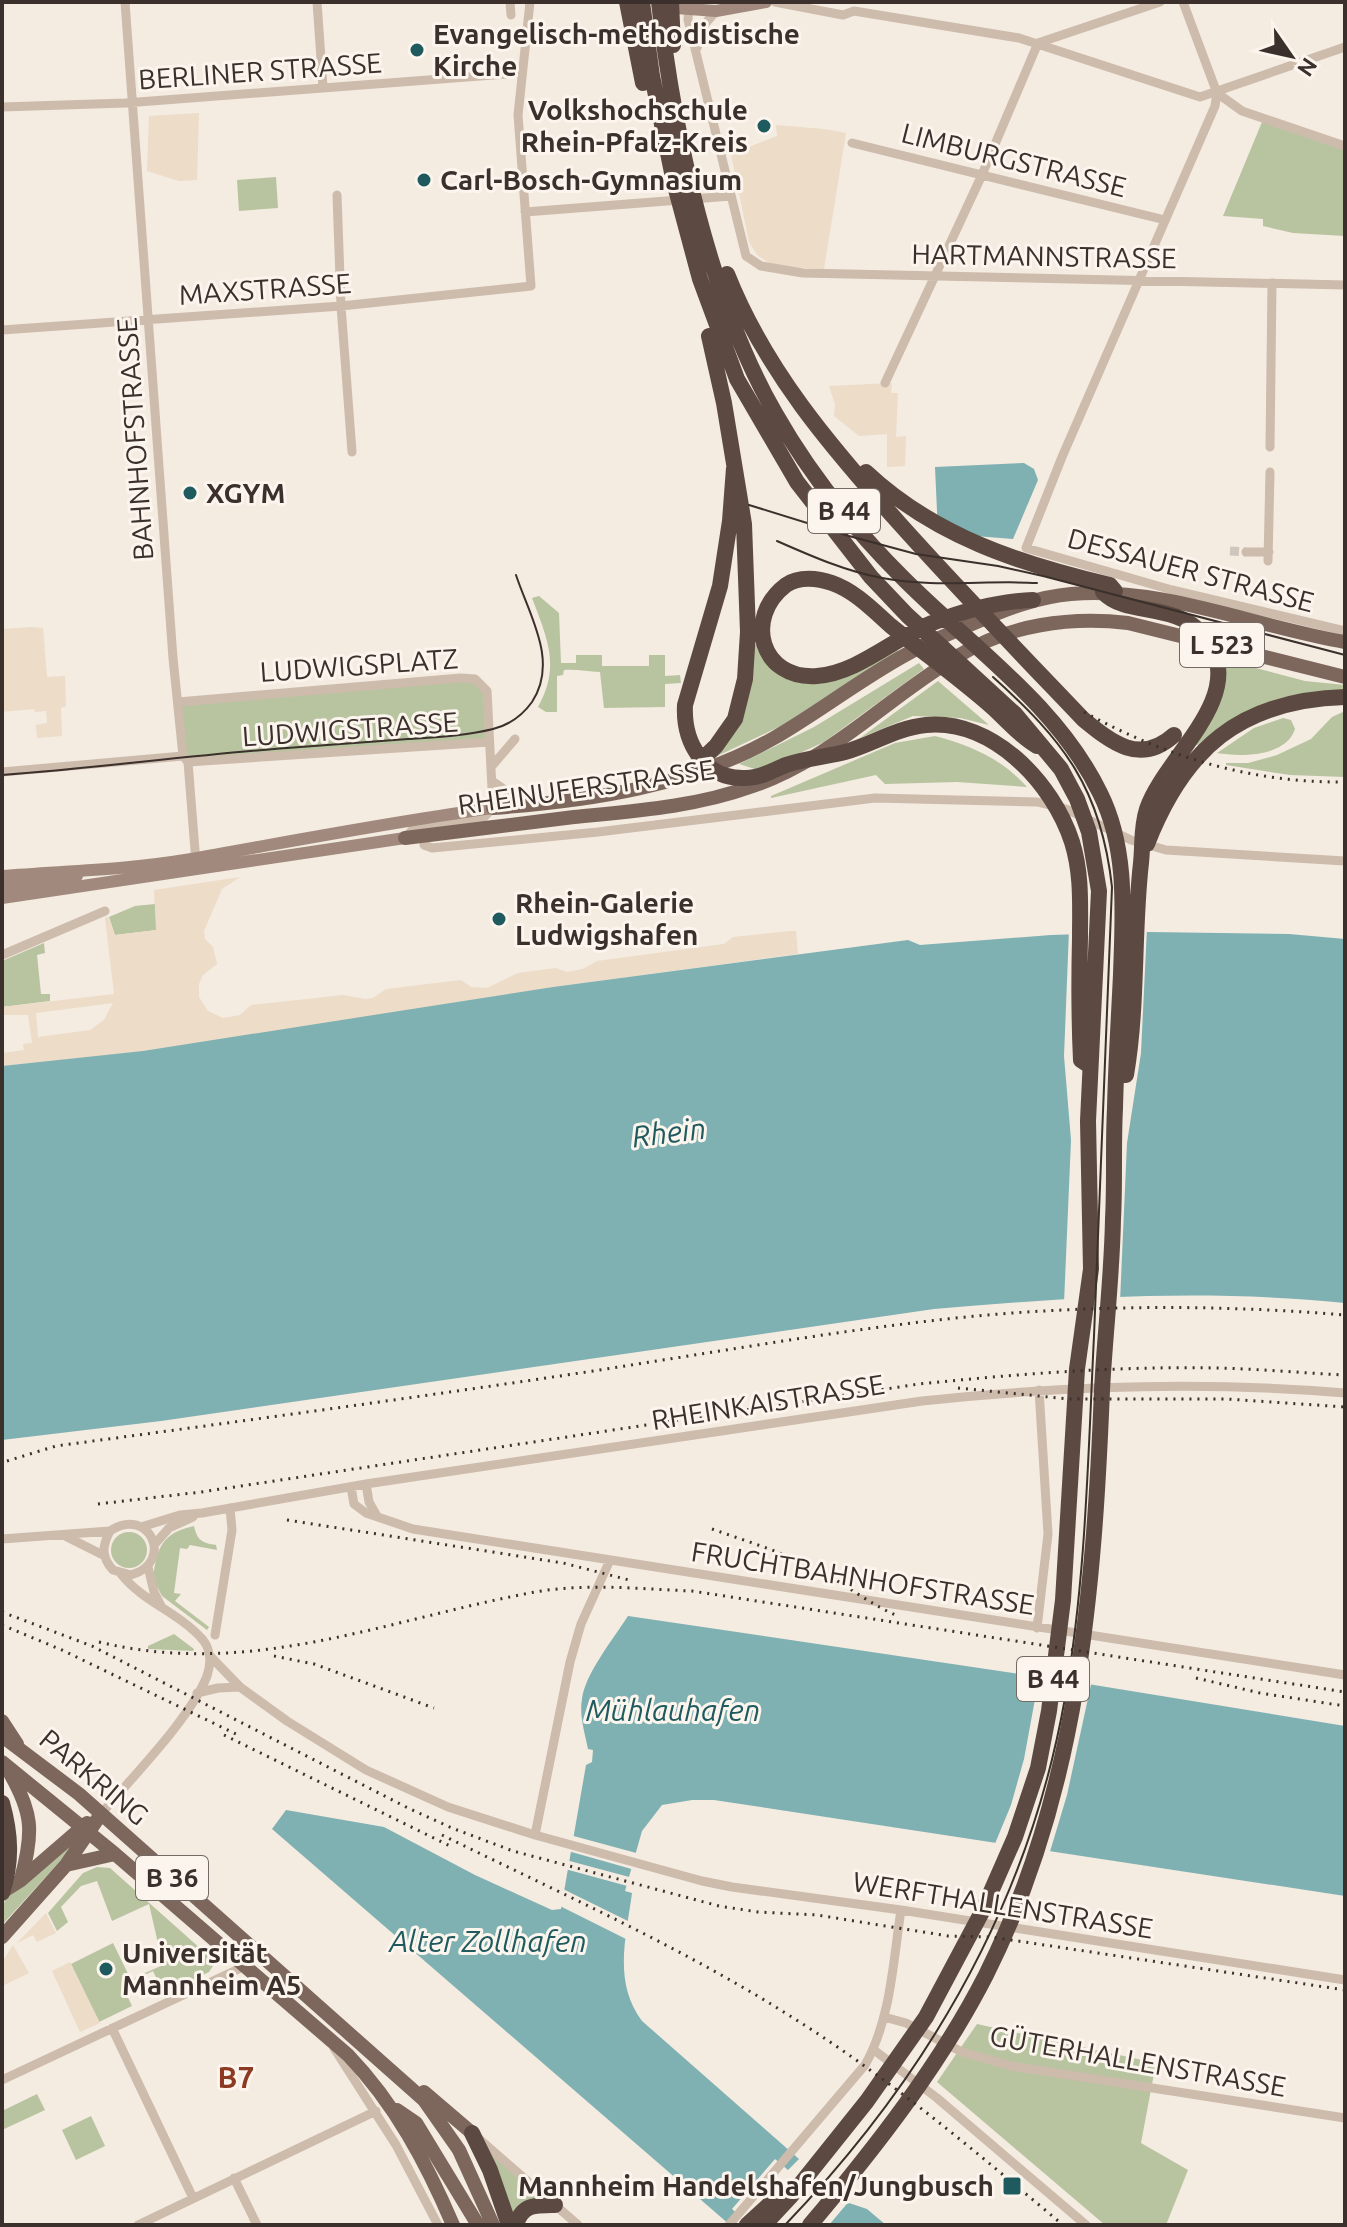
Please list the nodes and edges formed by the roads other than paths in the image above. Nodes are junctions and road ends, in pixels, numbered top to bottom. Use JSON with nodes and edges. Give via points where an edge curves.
{"nodes":[{"id":1,"x":125,"y":2,"type":"edge"},
{"id":2,"x":317,"y":2,"type":"edge"},
{"id":3,"x":510,"y":2,"type":"edge"},
{"id":4,"x":627,"y":2,"type":"edge"},
{"id":5,"x":671,"y":2,"type":"edge"},
{"id":6,"x":766,"y":2,"type":"edge"},
{"id":7,"x":775,"y":2,"type":"edge"},
{"id":8,"x":823,"y":2,"type":"edge"},
{"id":9,"x":1160,"y":2,"type":"edge"},
{"id":10,"x":1183,"y":2,"type":"edge"},
{"id":11,"x":648,"y":3,"type":"edge"},
{"id":12,"x":531,"y":4,"type":"edge"},
{"id":13,"x":689,"y":6,"type":"edge"},
{"id":14,"x":852,"y":7,"type":"edge"},
{"id":15,"x":716,"y":11,"type":"junction"},
{"id":16,"x":830,"y":12,"type":"junction"},
{"id":17,"x":511,"y":15,"type":"dead end"},
{"id":18,"x":1038,"y":43,"type":"junction"},
{"id":19,"x":1345,"y":47,"type":"edge"},
{"id":20,"x":696,"y":52,"type":"junction"},
{"id":21,"x":521,"y":73,"type":"junction"},
{"id":22,"x":671,"y":78,"type":"junction"},
{"id":23,"x":323,"y":87,"type":"junction"},
{"id":24,"x":1217,"y":93,"type":"junction"},
{"id":25,"x":133,"y":102,"type":"junction"},
{"id":26,"x":2,"y":107,"type":"edge"},
{"id":27,"x":662,"y":132,"type":"junction"},
{"id":28,"x":852,"y":143,"type":"dead end"},
{"id":29,"x":1345,"y":146,"type":"edge"},
{"id":30,"x":981,"y":177,"type":"junction"},
{"id":31,"x":337,"y":195,"type":"dead end"},
{"id":32,"x":731,"y":196,"type":"junction"},
{"id":33,"x":525,"y":212,"type":"junction"},
{"id":34,"x":1165,"y":220,"type":"junction"},
{"id":35,"x":703,"y":227,"type":"junction"},
{"id":36,"x":695,"y":261,"type":"junction"},
{"id":37,"x":934,"y":277,"type":"junction"},
{"id":38,"x":1139,"y":280,"type":"junction"},
{"id":39,"x":1272,"y":283,"type":"junction"},
{"id":40,"x":1345,"y":285,"type":"edge"},
{"id":41,"x":341,"y":306,"type":"junction"},
{"id":42,"x":148,"y":319,"type":"junction"},
{"id":43,"x":2,"y":330,"type":"edge"},
{"id":44,"x":885,"y":383,"type":"dead end"},
{"id":45,"x":1270,"y":447,"type":"dead end"},
{"id":46,"x":835,"y":448,"type":"junction"},
{"id":47,"x":352,"y":452,"type":"dead end"},
{"id":48,"x":734,"y":468,"type":"junction"},
{"id":49,"x":1270,"y":472,"type":"dead end"},
{"id":50,"x":1246,"y":552,"type":"tunnel mouth"},
{"id":51,"x":1110,"y":592,"type":"junction"},
{"id":52,"x":1036,"y":599,"type":"junction"},
{"id":53,"x":1345,"y":631,"type":"edge"},
{"id":54,"x":1345,"y":642,"type":"edge"},
{"id":55,"x":1345,"y":677,"type":"edge"},
{"id":56,"x":1345,"y":697,"type":"edge"},
{"id":57,"x":178,"y":702,"type":"junction"},
{"id":58,"x":515,"y":739,"type":"dead end"},
{"id":59,"x":1181,"y":739,"type":"junction"},
{"id":60,"x":489,"y":742,"type":"junction"},
{"id":61,"x":1049,"y":752,"type":"junction"},
{"id":62,"x":816,"y":757,"type":"junction"},
{"id":63,"x":186,"y":759,"type":"junction"},
{"id":64,"x":491,"y":767,"type":"junction"},
{"id":65,"x":2,"y":772,"type":"edge"},
{"id":66,"x":685,"y":776,"type":"junction"},
{"id":67,"x":492,"y":781,"type":"junction"},
{"id":68,"x":528,"y":805,"type":"junction"},
{"id":69,"x":493,"y":808,"type":"junction"},
{"id":70,"x":405,"y":838,"type":"junction"},
{"id":71,"x":424,"y":845,"type":"dead end"},
{"id":72,"x":1141,"y":861,"type":"junction"},
{"id":73,"x":1345,"y":861,"type":"edge"},
{"id":74,"x":196,"y":864,"type":"junction"},
{"id":75,"x":2,"y":876,"type":"edge"},
{"id":76,"x":99,"y":876,"type":"junction"},
{"id":77,"x":2,"y":888,"type":"edge"},
{"id":78,"x":2,"y":898,"type":"edge"},
{"id":79,"x":105,"y":911,"type":"dead end"},
{"id":80,"x":2,"y":955,"type":"edge"},
{"id":81,"x":1091,"y":1068,"type":"junction"},
{"id":82,"x":1114,"y":1112,"type":"junction"},
{"id":83,"x":1039,"y":1390,"type":"junction"},
{"id":84,"x":1345,"y":1393,"type":"edge"},
{"id":85,"x":366,"y":1484,"type":"junction"},
{"id":86,"x":351,"y":1487,"type":"junction"},
{"id":87,"x":230,"y":1508,"type":"junction"},
{"id":88,"x":202,"y":1513,"type":"junction"},
{"id":89,"x":377,"y":1516,"type":"junction"},
{"id":90,"x":141,"y":1527,"type":"junction"},
{"id":91,"x":110,"y":1531,"type":"junction"},
{"id":92,"x":64,"y":1536,"type":"junction"},
{"id":93,"x":2,"y":1539,"type":"edge"},
{"id":94,"x":154,"y":1545,"type":"junction"},
{"id":95,"x":103,"y":1555,"type":"junction"},
{"id":96,"x":610,"y":1560,"type":"junction"},
{"id":97,"x":148,"y":1567,"type":"junction"},
{"id":98,"x":121,"y":1574,"type":"junction"},
{"id":99,"x":163,"y":1609,"type":"junction"},
{"id":100,"x":1037,"y":1628,"type":"junction"},
{"id":101,"x":215,"y":1635,"type":"dead end"},
{"id":102,"x":210,"y":1656,"type":"junction"},
{"id":103,"x":1345,"y":1675,"type":"edge"},
{"id":104,"x":240,"y":1687,"type":"junction"},
{"id":105,"x":197,"y":1693,"type":"junction"},
{"id":106,"x":2,"y":1721,"type":"edge"},
{"id":107,"x":2,"y":1736,"type":"edge"},
{"id":108,"x":19,"y":1748,"type":"junction"},
{"id":109,"x":3,"y":1762,"type":"edge"},
{"id":110,"x":2,"y":1803,"type":"edge"},
{"id":111,"x":101,"y":1814,"type":"junction"},
{"id":112,"x":86,"y":1830,"type":"junction"},
{"id":113,"x":535,"y":1835,"type":"junction"},
{"id":114,"x":115,"y":1854,"type":"junction"},
{"id":115,"x":66,"y":1865,"type":"junction"},
{"id":116,"x":21,"y":1880,"type":"junction"},
{"id":117,"x":2,"y":1893,"type":"edge"},
{"id":118,"x":901,"y":1910,"type":"junction"},
{"id":119,"x":2,"y":1937,"type":"edge"},
{"id":120,"x":271,"y":1965,"type":"junction"},
{"id":121,"x":245,"y":1966,"type":"junction"},
{"id":122,"x":1345,"y":1980,"type":"edge"},
{"id":123,"x":884,"y":2017,"type":"junction"},
{"id":124,"x":112,"y":2028,"type":"junction"},
{"id":125,"x":323,"y":2032,"type":"junction"},
{"id":126,"x":874,"y":2050,"type":"junction"},
{"id":127,"x":2,"y":2080,"type":"edge"},
{"id":128,"x":403,"y":2080,"type":"junction"},
{"id":129,"x":376,"y":2111,"type":"junction"},
{"id":130,"x":1345,"y":2118,"type":"edge"},
{"id":131,"x":411,"y":2126,"type":"junction"},
{"id":132,"x":472,"y":2133,"type":"junction"},
{"id":133,"x":808,"y":2172,"type":"junction"},
{"id":134,"x":234,"y":2178,"type":"junction"},
{"id":135,"x":832,"y":2195,"type":"junction"},
{"id":136,"x":193,"y":2198,"type":"junction"},
{"id":137,"x":555,"y":2205,"type":"junction"},
{"id":138,"x":743,"y":2220,"type":"edge"},
{"id":139,"x":138,"y":2225,"type":"edge"},
{"id":140,"x":257,"y":2225,"type":"edge"},
{"id":141,"x":438,"y":2225,"type":"edge"},
{"id":142,"x":453,"y":2225,"type":"edge"},
{"id":143,"x":478,"y":2225,"type":"edge"},
{"id":144,"x":493,"y":2225,"type":"edge"},
{"id":145,"x":509,"y":2225,"type":"edge"},
{"id":146,"x":516,"y":2225,"type":"edge"},
{"id":147,"x":578,"y":2225,"type":"edge"},
{"id":148,"x":729,"y":2225,"type":"edge"},
{"id":149,"x":764,"y":2225,"type":"edge"},
{"id":150,"x":799,"y":2225,"type":"edge"},
{"id":151,"x":810,"y":2225,"type":"edge"},
{"id":152,"x":1086,"y":2225,"type":"edge"}],
"edges":[{"from":1,"to":25,"type":"street","name":"BAHNHOFSTRASSE"},
{"from":2,"to":23,"type":"street"},
{"from":3,"to":17,"type":"street"},
{"from":4,"to":27,"type":"highway","via":[[650,121]]},
{"from":5,"to":22,"type":"highway"},
{"from":6,"to":15,"type":"main road"},
{"from":7,"to":16,"type":"street"},
{"from":8,"to":16,"type":"street"},
{"from":9,"to":18,"type":"street"},
{"from":10,"to":24,"type":"street"},
{"from":11,"to":13,"type":"main road"},
{"from":11,"to":20,"type":"street","via":[[678,25]]},
{"from":11,"to":22,"type":"highway","number":"B 44"},
{"from":11,"to":27,"type":"highway","number":"B 44"},
{"from":12,"to":21,"type":"street"},
{"from":13,"to":15,"type":"main road"},
{"from":13,"to":20,"type":"street"},
{"from":14,"to":16,"type":"street","via":[[843,15]]},
{"from":14,"to":18,"type":"street"},
{"from":15,"to":20,"type":"street","via":[[705,24]]},
{"from":18,"to":24,"type":"street","via":[[1200,97]]},
{"from":18,"to":30,"type":"street"},
{"from":19,"to":24,"type":"street"},
{"from":20,"to":32,"type":"street"},
{"from":21,"to":23,"type":"street","name":"BERLINER STRASSE"},
{"from":21,"to":33,"type":"street","via":[[518,127]]},
{"from":22,"to":35,"type":"highway","number":"B 44"},
{"from":23,"to":25,"type":"street","name":"BERLINER STRASSE"},
{"from":24,"to":29,"type":"street","via":[[1242,111]]},
{"from":24,"to":34,"type":"street"},
{"from":25,"to":26,"type":"street","name":"BERLINER STRASSE"},
{"from":25,"to":42,"type":"street","name":"BAHNHOFSTRASSE"},
{"from":27,"to":36,"type":"highway","number":"B 44"},
{"from":28,"to":30,"type":"street","name":"LIMBURGSTRASSE"},
{"from":30,"to":34,"type":"street","name":"LIMBURGSTRASSE"},
{"from":30,"to":37,"type":"street"},
{"from":31,"to":41,"type":"street"},
{"from":32,"to":33,"type":"street"},
{"from":32,"to":37,"type":"street","name":"HARTMANNSTRASSE","via":[[746,256],[761,266]]},
{"from":33,"to":41,"type":"street","name":"MAXSTRASSE","via":[[531,286]]},
{"from":34,"to":38,"type":"street"},
{"from":35,"to":46,"type":"highway","via":[[759,342],[794,398]]},
{"from":35,"to":82,"type":"highway","number":"B 44","via":[[737,335],[797,449],[881,555],[1054,723],[1105,802],[1123,884]]},
{"from":36,"to":48,"type":"highway","number":"B 44","via":[[693,275],[716,360]]},
{"from":36,"to":61,"type":"highway","number":"B 44","via":[[737,379],[797,482],[871,577],[992,690]]},
{"from":37,"to":38,"type":"street","name":"HARTMANNSTRASSE"},
{"from":37,"to":44,"type":"street"},
{"from":38,"to":39,"type":"street","name":"HARTMANNSTRASSE"},
{"from":38,"to":53,"type":"street","name":"DESSAUER STRASSE","via":[[1026,548]]},
{"from":39,"to":40,"type":"street","name":"HARTMANNSTRASSE"},
{"from":39,"to":45,"type":"street"},
{"from":41,"to":42,"type":"street","name":"MAXSTRASSE"},
{"from":41,"to":47,"type":"street"},
{"from":42,"to":43,"type":"street","name":"MAXSTRASSE"},
{"from":42,"to":57,"type":"street","name":"BAHNHOFSTRASSE"},
{"from":46,"to":51,"type":"highway","via":[[937,526],[980,547],[1110,585]]},
{"from":46,"to":59,"type":"highway","number":"B 44","via":[[930,558],[1083,719],[1121,746],[1142,750]]},
{"from":48,"to":62,"type":"highway","via":[[720,586],[690,686],[684,724],[688,740],[697,755],[726,776],[748,779]]},
{"from":48,"to":66,"type":"highway","via":[[748,574],[745,679],[728,729]]},
{"from":49,"to":50,"type":"street","via":[[1268,556]]},
{"from":51,"to":52,"type":"main road","name":"RHEINUFERSTRASSE","number":"L 523"},
{"from":51,"to":54,"type":"main road","name":"RHEINUFERSTRASSE","number":"L 523","via":[[1156,597]]},
{"from":51,"to":59,"type":"highway","via":[[1111,601],[1179,617],[1213,650],[1218,674],[1214,702]]},
{"from":52,"to":61,"type":"highway","via":[[932,623],[843,669],[828,674],[807,676],[780,667],[762,638],[770,601],[789,583],[830,582],[849,591],[927,653],[1023,738]]},
{"from":52,"to":66,"type":"main road","name":"RHEINUFERSTRASSE","number":"L 523","via":[[907,653],[773,739]]},
{"from":55,"to":62,"type":"main road","name":"RHEINUFERSTRASSE","number":"L 523","via":[[1128,623],[1051,623],[983,642],[957,656]]},
{"from":56,"to":72,"type":"highway","via":[[1286,704],[1232,727],[1208,745],[1173,788]]},
{"from":57,"to":60,"type":"street","name":"LUDWIGSPLATZ","via":[[470,678],[487,691]]},
{"from":57,"to":63,"type":"street","name":"BAHNHOFSTRASSE"},
{"from":58,"to":64,"type":"street"},
{"from":59,"to":72,"type":"highway","via":[[1154,792],[1142,831]]},
{"from":60,"to":63,"type":"street","name":"LUDWIGSTRASSE"},
{"from":60,"to":64,"type":"street","name":"LUDWIGSTRASSE"},
{"from":61,"to":81,"type":"highway","number":"B 44","via":[[1071,786],[1097,870]]},
{"from":62,"to":70,"type":"main road","name":"RHEINUFERSTRASSE","number":"L 523","via":[[723,796],[673,807]]},
{"from":62,"to":81,"type":"highway","via":[[904,729],[951,727],[1004,750],[1050,795],[1073,843],[1081,886],[1080,1045],[1081,1060]]},
{"from":63,"to":65,"type":"street","name":"LUDWIGSTRASSE"},
{"from":63,"to":74,"type":"street","name":"BAHNHOFSTRASSE"},
{"from":64,"to":67,"type":"street","name":"LUDWIGSTRASSE"},
{"from":66,"to":68,"type":"main road","name":"RHEINUFERSTRASSE","number":"L 523","via":[[614,795]]},
{"from":67,"to":68,"type":"street"},
{"from":67,"to":69,"type":"street","name":"LUDWIGSTRASSE"},
{"from":68,"to":69,"type":"main road","name":"RHEINUFERSTRASSE","number":"L 523"},
{"from":69,"to":70,"type":"street","name":"RHEINUFERSTRASSE","via":[[483,818],[414,828]]},
{"from":69,"to":74,"type":"main road","name":"RHEINUFERSTRASSE","number":"L 523"},
{"from":70,"to":74,"type":"main road","name":"RHEINUFERSTRASSE","number":"L 523"},
{"from":71,"to":73,"type":"street","via":[[598,832],[875,798],[1037,802],[1166,850]]},
{"from":72,"to":82,"type":"highway","via":[[1128,1066]]},
{"from":74,"to":76,"type":"main road","number":"L 523"},
{"from":75,"to":76,"type":"main road"},
{"from":76,"to":77,"type":"main road","number":"L 523"},
{"from":76,"to":78,"type":"main road","number":"L 523"},
{"from":79,"to":80,"type":"street"},
{"from":81,"to":133,"type":"highway","number":"B 44","via":[[1091,1269],[1077,1369],[1063,1600],[1038,1768],[983,1910],[948,1977],[897,2060]]},
{"from":82,"to":135,"type":"highway","number":"B 44","via":[[1114,1217],[1093,1564],[1082,1660],[1062,1759],[1039,1842],[984,1979],[901,2111]]},
{"from":83,"to":84,"type":"street","name":"RHEINKAISTRASSE","via":[[1212,1386]]},
{"from":83,"to":85,"type":"street","name":"RHEINKAISTRASSE","via":[[906,1403]]},
{"from":83,"to":100,"type":"street","via":[[1048,1534]]},
{"from":85,"to":86,"type":"street","name":"RHEINKAISTRASSE"},
{"from":85,"to":89,"type":"street"},
{"from":86,"to":87,"type":"street","name":"RHEINKAISTRASSE"},
{"from":86,"to":89,"type":"street","name":"FRUCHTBAHNHOFSTRASSE","via":[[354,1504]]},
{"from":87,"to":88,"type":"street","name":"RHEINKAISTRASSE"},
{"from":87,"to":101,"type":"street","via":[[232,1530]]},
{"from":88,"to":90,"type":"street","name":"RHEINKAISTRASSE"},
{"from":88,"to":94,"type":"street","name":"RHEINKAISTRASSE","via":[[169,1528]]},
{"from":89,"to":96,"type":"street","name":"FRUCHTBAHNHOFSTRASSE","via":[[413,1529]]},
{"from":90,"to":91,"type":"street","via":[[130,1523]]},
{"from":90,"to":94,"type":"street"},
{"from":91,"to":92,"type":"street"},
{"from":91,"to":95,"type":"street"},
{"from":92,"to":93,"type":"street"},
{"from":92,"to":95,"type":"street"},
{"from":94,"to":97,"type":"street"},
{"from":95,"to":98,"type":"street"},
{"from":96,"to":100,"type":"street","name":"FRUCHTBAHNHOFSTRASSE"},
{"from":96,"to":113,"type":"street","via":[[570,1662]]},
{"from":97,"to":98,"type":"street"},
{"from":97,"to":99,"type":"street"},
{"from":98,"to":99,"type":"street","name":"WERFTHALLENSTRASSE"},
{"from":99,"to":102,"type":"street","name":"WERFTHALLENSTRASSE","via":[[203,1640]]},
{"from":100,"to":103,"type":"street","name":"FRUCHTBAHNHOFSTRASSE"},
{"from":102,"to":104,"type":"street","name":"WERFTHALLENSTRASSE"},
{"from":102,"to":105,"type":"street"},
{"from":104,"to":105,"type":"street"},
{"from":104,"to":113,"type":"street","name":"WERFTHALLENSTRASSE","via":[[366,1770],[448,1807]]},
{"from":105,"to":111,"type":"street"},
{"from":106,"to":108,"type":"main road"},
{"from":107,"to":108,"type":"main road","name":"PARKRING","number":"B 36"},
{"from":108,"to":111,"type":"main road","name":"PARKRING","number":"B 36"},
{"from":109,"to":112,"type":"main road","name":"PARKRING","number":"B 36"},
{"from":109,"to":116,"type":"main road","via":[[31,1821]]},
{"from":110,"to":117,"type":"highway","via":[[11,1851]]},
{"from":111,"to":112,"type":"main road"},
{"from":111,"to":120,"type":"main road","name":"PARKRING","number":"B 36"},
{"from":112,"to":114,"type":"main road","name":"PARKRING","number":"B 36"},
{"from":112,"to":115,"type":"main road"},
{"from":112,"to":116,"type":"main road"},
{"from":113,"to":118,"type":"street","name":"WERFTHALLENSTRASSE","via":[[732,1887]]},
{"from":114,"to":115,"type":"main road"},
{"from":114,"to":121,"type":"main road","name":"PARKRING","number":"B 36"},
{"from":115,"to":119,"type":"main road"},
{"from":116,"to":117,"type":"main road"},
{"from":118,"to":122,"type":"street","name":"WERFTHALLENSTRASSE"},
{"from":118,"to":123,"type":"street"},
{"from":120,"to":121,"type":"main road"},
{"from":120,"to":128,"type":"main road","name":"PARKRING","number":"B 36"},
{"from":121,"to":124,"type":"street"},
{"from":121,"to":125,"type":"main road","name":"PARKRING","number":"B 36"},
{"from":123,"to":126,"type":"street"},
{"from":123,"to":130,"type":"street","name":"GÜTERHALLENSTRASSE","via":[[962,2052],[1011,2066]]},
{"from":124,"to":127,"type":"street"},
{"from":124,"to":136,"type":"street"},
{"from":125,"to":129,"type":"street"},
{"from":125,"to":131,"type":"main road","name":"PARKRING","number":"B 36"},
{"from":126,"to":138,"type":"street"},
{"from":126,"to":152,"type":"street"},
{"from":128,"to":132,"type":"main road","number":"B 36"},
{"from":128,"to":144,"type":"main road","number":"B 36","via":[[459,2150]]},
{"from":129,"to":134,"type":"street"},
{"from":129,"to":141,"type":"street"},
{"from":131,"to":142,"type":"main road","number":"B 36"},
{"from":131,"to":143,"type":"main road"},
{"from":132,"to":137,"type":"street"},
{"from":132,"to":145,"type":"highway"},
{"from":133,"to":138,"type":"highway"},
{"from":133,"to":149,"type":"highway","number":"B 44"},
{"from":134,"to":136,"type":"street"},
{"from":134,"to":140,"type":"street"},
{"from":135,"to":150,"type":"highway"},
{"from":135,"to":151,"type":"highway","number":"B 44"},
{"from":136,"to":139,"type":"street"},
{"from":137,"to":146,"type":"highway","via":[[531,2206]]},
{"from":137,"to":147,"type":"street"},
{"from":138,"to":148,"type":"street"}]}
